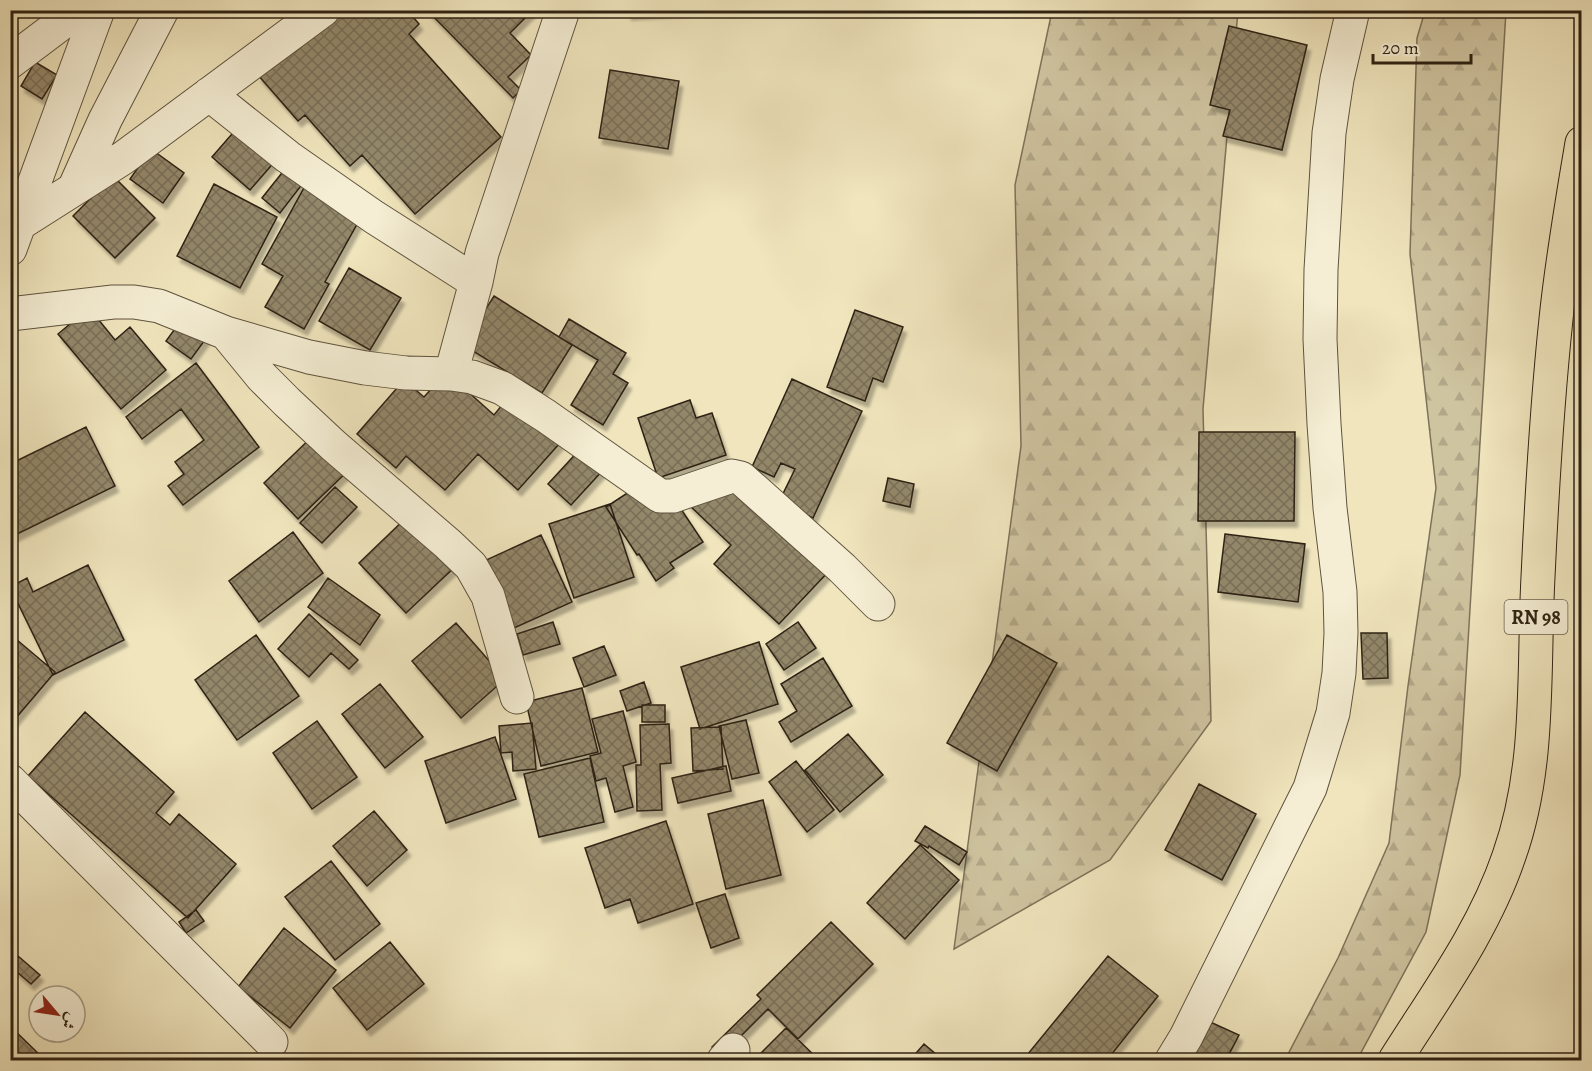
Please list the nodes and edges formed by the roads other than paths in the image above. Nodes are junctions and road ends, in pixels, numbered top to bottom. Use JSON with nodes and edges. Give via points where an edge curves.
{"nodes":[{"id":1,"x":79,"y":10,"type":"edge"},
{"id":2,"x":98,"y":10,"type":"edge"},
{"id":3,"x":162,"y":10,"type":"edge"},
{"id":4,"x":323,"y":10,"type":"edge"},
{"id":5,"x":563,"y":10,"type":"edge"},
{"id":6,"x":1353,"y":10,"type":"edge"},
{"id":7,"x":302,"y":20,"type":"edge"},
{"id":8,"x":10,"y":62,"type":"edge"},
{"id":9,"x":209,"y":94,"type":"junction"},
{"id":10,"x":1581,"y":143,"type":"edge"},
{"id":11,"x":74,"y":189,"type":"junction"},
{"id":12,"x":15,"y":236,"type":"edge"},
{"id":13,"x":476,"y":282,"type":"junction"},
{"id":14,"x":10,"y":314,"type":"edge"},
{"id":15,"x":226,"y":333,"type":"junction"},
{"id":16,"x":451,"y":374,"type":"junction"},
{"id":17,"x":878,"y":604,"type":"dead end"},
{"id":18,"x":517,"y":698,"type":"dead end"},
{"id":19,"x":10,"y":781,"type":"edge"},
{"id":20,"x":271,"y":1041,"type":"dead end"},
{"id":21,"x":1172,"y":1060,"type":"edge"},
{"id":22,"x":1395,"y":1060,"type":"edge"}],
"edges":[{"from":1,"to":8,"type":"street"},
{"from":2,"to":12,"type":"street"},
{"from":3,"to":11,"type":"street"},
{"from":4,"to":7,"type":"street"},
{"from":5,"to":13,"type":"street","via":[[482,253]]},
{"from":6,"to":21,"type":"street","via":[[1329,133],[1321,270],[1323,424],[1341,602],[1339,673],[1333,713],[1310,788]]},
{"from":7,"to":9,"type":"street"},
{"from":9,"to":11,"type":"street"},
{"from":9,"to":13,"type":"street","via":[[288,157]]},
{"from":10,"to":22,"type":"main road","number":"RN 98","via":[[1548,404],[1529,778],[1521,817],[1495,894]]},
{"from":11,"to":12,"type":"street"},
{"from":13,"to":16,"type":"street"},
{"from":14,"to":15,"type":"street","via":[[134,302],[159,306]]},
{"from":15,"to":16,"type":"street","via":[[309,357],[365,368]]},
{"from":15,"to":18,"type":"street","via":[[287,402],[471,566],[488,596]]},
{"from":16,"to":17,"type":"street","via":[[502,388],[660,496],[673,496],[732,476],[741,478]]},
{"from":19,"to":20,"type":"street"}]}
